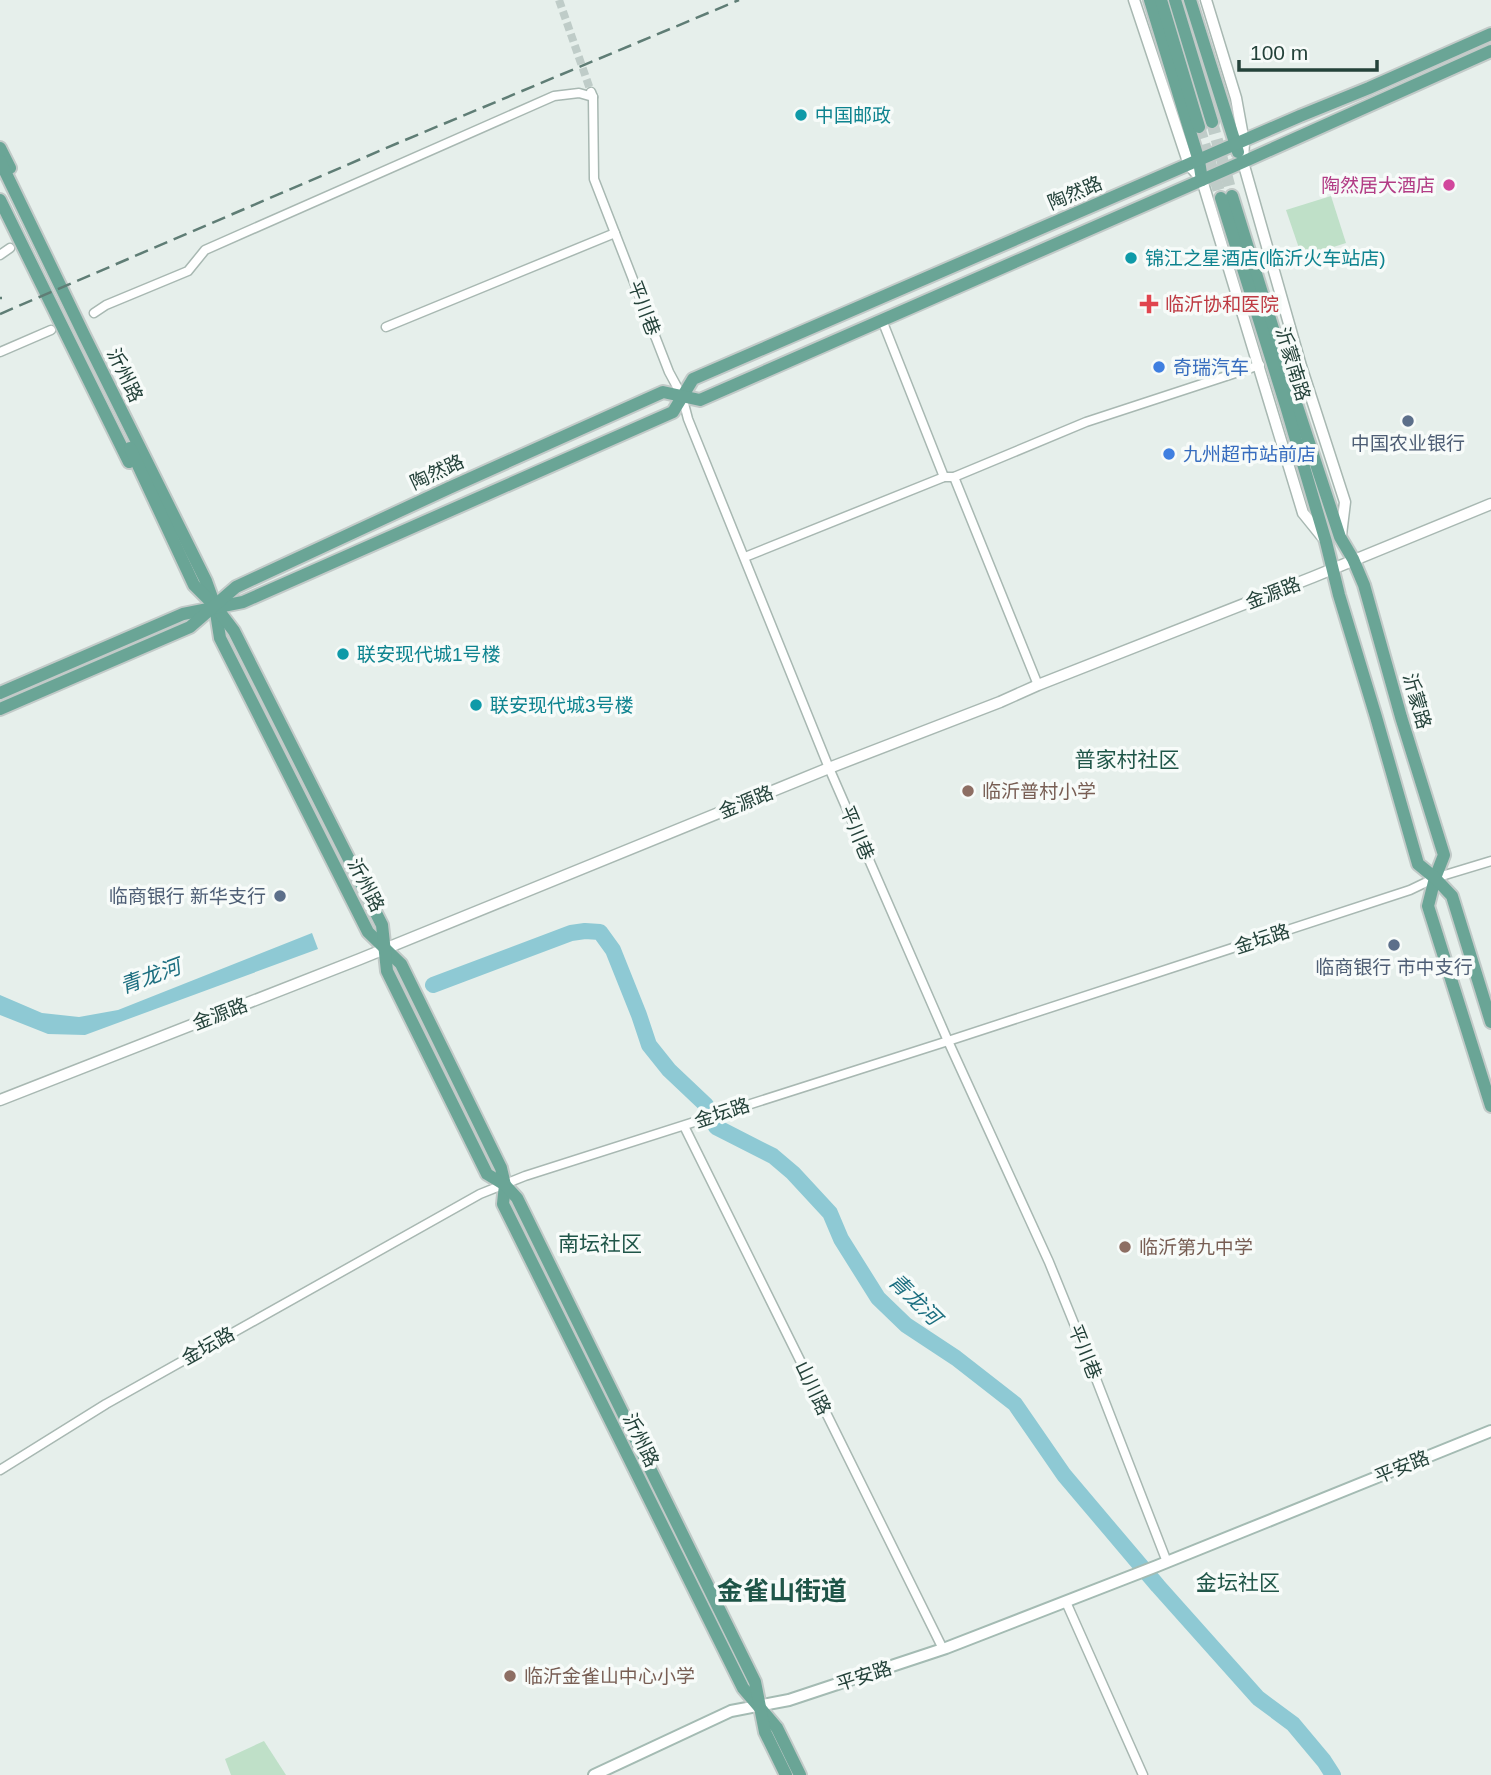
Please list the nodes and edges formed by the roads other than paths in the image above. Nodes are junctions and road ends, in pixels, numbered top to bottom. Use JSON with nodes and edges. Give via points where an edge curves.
{"nodes":[{"id":1,"x":1134,"y":0,"type":"edge"},
{"id":2,"x":1150,"y":0,"type":"edge"},
{"id":3,"x":1161,"y":0,"type":"edge"},
{"id":4,"x":1175,"y":0,"type":"edge"},
{"id":5,"x":1190,"y":0,"type":"edge"},
{"id":6,"x":1206,"y":0,"type":"edge"},
{"id":7,"x":1491,"y":34,"type":"edge"},
{"id":8,"x":1491,"y":51,"type":"edge"},
{"id":9,"x":1212,"y":122,"type":"tunnel mouth"},
{"id":10,"x":1199,"y":127,"type":"tunnel mouth"},
{"id":11,"x":1240,"y":144,"type":"junction"},
{"id":12,"x":0,"y":148,"type":"edge"},
{"id":13,"x":0,"y":161,"type":"edge"},
{"id":14,"x":1243,"y":162,"type":"junction"},
{"id":15,"x":1194,"y":163,"type":"junction"},
{"id":16,"x":0,"y":180,"type":"edge"},
{"id":17,"x":1202,"y":180,"type":"junction"},
{"id":18,"x":0,"y":200,"type":"edge"},
{"id":19,"x":615,"y":233,"type":"junction"},
{"id":20,"x":10,"y":248,"type":"dead end"},
{"id":21,"x":0,"y":255,"type":"edge"},
{"id":22,"x":94,"y":313,"type":"dead end"},
{"id":23,"x":882,"y":320,"type":"junction"},
{"id":24,"x":386,"y":327,"type":"dead end"},
{"id":25,"x":51,"y":330,"type":"dead end"},
{"id":26,"x":0,"y":352,"type":"edge"},
{"id":27,"x":1259,"y":365,"type":"junction"},
{"id":28,"x":681,"y":396,"type":"junction"},
{"id":29,"x":949,"y":477,"type":"junction"},
{"id":30,"x":1491,"y":504,"type":"edge"},
{"id":31,"x":173,"y":527,"type":"junction"},
{"id":32,"x":1340,"y":537,"type":"junction"},
{"id":33,"x":1326,"y":542,"type":"junction"},
{"id":34,"x":745,"y":556,"type":"junction"},
{"id":35,"x":1353,"y":559,"type":"junction"},
{"id":36,"x":1333,"y":568,"type":"junction"},
{"id":37,"x":215,"y":606,"type":"junction"},
{"id":38,"x":1038,"y":685,"type":"junction"},
{"id":39,"x":0,"y":693,"type":"edge"},
{"id":40,"x":0,"y":709,"type":"edge"},
{"id":41,"x":829,"y":768,"type":"junction"},
{"id":42,"x":1491,"y":861,"type":"edge"},
{"id":43,"x":1435,"y":878,"type":"junction"},
{"id":44,"x":385,"y":948,"type":"junction"},
{"id":45,"x":1491,"y":1022,"type":"edge"},
{"id":46,"x":948,"y":1041,"type":"junction"},
{"id":47,"x":0,"y":1100,"type":"edge"},
{"id":48,"x":1491,"y":1106,"type":"edge"},
{"id":49,"x":684,"y":1126,"type":"junction"},
{"id":50,"x":505,"y":1185,"type":"junction"},
{"id":51,"x":1491,"y":1431,"type":"edge"},
{"id":52,"x":0,"y":1469,"type":"edge"},
{"id":53,"x":1162,"y":1564,"type":"junction"},
{"id":54,"x":1066,"y":1602,"type":"junction"},
{"id":55,"x":943,"y":1650,"type":"junction"},
{"id":56,"x":758,"y":1706,"type":"junction"},
{"id":57,"x":594,"y":1775,"type":"edge"},
{"id":58,"x":786,"y":1775,"type":"edge"},
{"id":59,"x":800,"y":1775,"type":"edge"},
{"id":60,"x":1143,"y":1775,"type":"edge"}],
"edges":[{"from":1,"to":15,"type":"street"},
{"from":2,"to":15,"type":"main road"},
{"from":3,"to":10,"type":"main road"},
{"from":4,"to":9,"type":"main road"},
{"from":5,"to":11,"type":"main road"},
{"from":6,"to":11,"type":"street","via":[[1236,98]]},
{"from":7,"to":11,"type":"main road","name":"陶然路"},
{"from":8,"to":14,"type":"main road","name":"陶然路"},
{"from":11,"to":14,"type":"main road"},
{"from":11,"to":15,"type":"main road","name":"陶然路"},
{"from":12,"to":31,"type":"main road","via":[[174,508]]},
{"from":13,"to":31,"type":"main road","name":"沂州路"},
{"from":14,"to":17,"type":"main road","name":"陶然路"},
{"from":14,"to":32,"type":"street","via":[[1345,502]]},
{"from":15,"to":17,"type":"main road"},
{"from":15,"to":28,"type":"main road","name":"陶然路","via":[[693,379]]},
{"from":16,"to":31,"type":"main road","name":"沂州路"},
{"from":17,"to":23,"type":"main road","name":"陶然路"},
{"from":17,"to":27,"type":"street"},
{"from":18,"to":31,"type":"main road","via":[[153,511]]},
{"from":19,"to":22,"type":"street","name":"平川巷","via":[[594,179],[592,94],[554,96],[205,250],[188,271]]},
{"from":19,"to":24,"type":"street"},
{"from":19,"to":28,"type":"street","name":"平川巷"},
{"from":20,"to":21,"type":"street"},
{"from":23,"to":28,"type":"main road","name":"陶然路","via":[[700,400]]},
{"from":23,"to":29,"type":"street"},
{"from":25,"to":26,"type":"street"},
{"from":27,"to":29,"type":"street","via":[[1086,422]]},
{"from":27,"to":33,"type":"street","via":[[1303,513]]},
{"from":28,"to":34,"type":"street","name":"平川巷"},
{"from":28,"to":37,"type":"main road","name":"陶然路","via":[[673,412],[243,602]]},
{"from":28,"to":37,"type":"main road","name":"陶然路","via":[[663,391],[474,476],[236,587]]},
{"from":29,"to":34,"type":"street"},
{"from":29,"to":38,"type":"street"},
{"from":30,"to":35,"type":"street","name":"金源路"},
{"from":31,"to":37,"type":"main road","name":"沂州路","via":[[206,580]]},
{"from":32,"to":33,"type":"main road","name":"沂蒙南路","via":[[1226,197]]},
{"from":32,"to":35,"type":"main road","name":"沂蒙路"},
{"from":33,"to":36,"type":"main road"},
{"from":34,"to":41,"type":"street","name":"平川巷"},
{"from":35,"to":36,"type":"street","name":"金源路"},
{"from":35,"to":43,"type":"main road","name":"沂蒙路","via":[[1444,855]]},
{"from":36,"to":38,"type":"street","name":"金源路"},
{"from":36,"to":43,"type":"main road","via":[[1418,864]]},
{"from":37,"to":39,"type":"main road","name":"陶然路","via":[[183,613]]},
{"from":37,"to":40,"type":"main road","name":"陶然路","via":[[190,627]]},
{"from":37,"to":44,"type":"main road","name":"沂州路","via":[[220,638],[368,932]]},
{"from":38,"to":41,"type":"street","name":"金源路"},
{"from":41,"to":44,"type":"street","name":"金源路"},
{"from":41,"to":46,"type":"street","name":"平川巷"},
{"from":42,"to":43,"type":"street","name":"金坛路"},
{"from":43,"to":45,"type":"main road","via":[[1452,896]]},
{"from":43,"to":46,"type":"street","name":"金坛路"},
{"from":43,"to":48,"type":"main road","name":"沂蒙路","via":[[1428,906]]},
{"from":44,"to":47,"type":"street","name":"金源路"},
{"from":44,"to":50,"type":"main road","name":"沂州路","via":[[401,964],[501,1168]]},
{"from":46,"to":49,"type":"street","name":"金坛路"},
{"from":46,"to":53,"type":"street","name":"平川巷","via":[[1049,1262]]},
{"from":49,"to":50,"type":"street","name":"金坛路"},
{"from":49,"to":55,"type":"street","name":"山川路"},
{"from":50,"to":52,"type":"street","name":"金坛路","via":[[480,1194],[118,1397]]},
{"from":50,"to":56,"type":"main road","name":"沂州路","via":[[503,1204],[743,1688]]},
{"from":51,"to":53,"type":"main road","name":"平安路"},
{"from":53,"to":54,"type":"main road","name":"平安路"},
{"from":54,"to":55,"type":"main road","name":"平安路"},
{"from":54,"to":60,"type":"street"},
{"from":55,"to":56,"type":"main road","name":"平安路"},
{"from":56,"to":57,"type":"main road","name":"平安路","via":[[731,1711]]},
{"from":56,"to":58,"type":"main road","name":"沂州路"},
{"from":56,"to":59,"type":"main road","name":"沂州路","via":[[777,1728]]}]}
